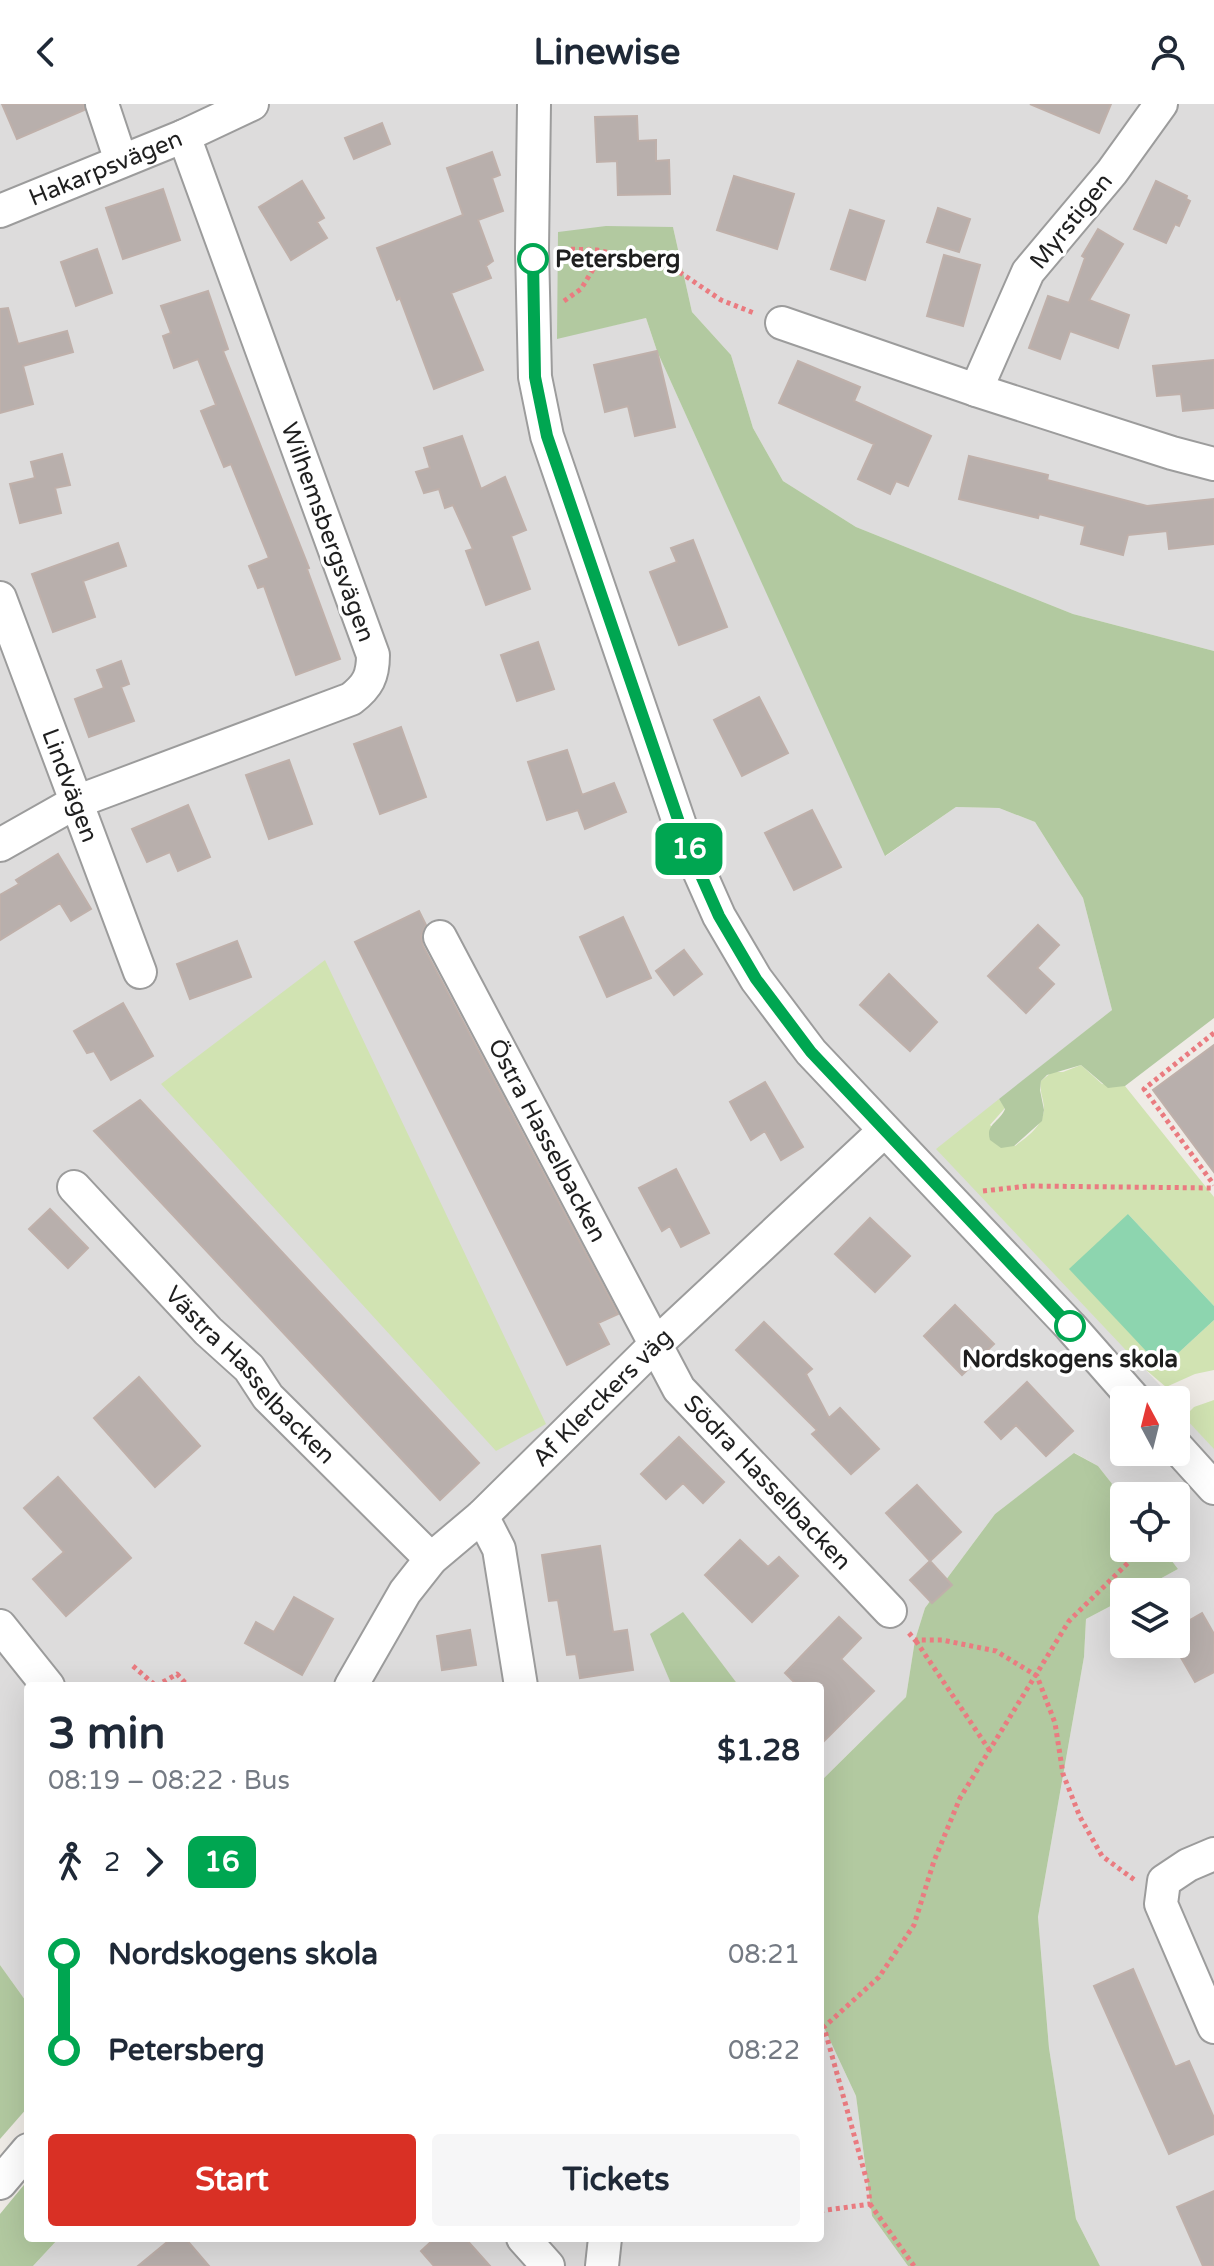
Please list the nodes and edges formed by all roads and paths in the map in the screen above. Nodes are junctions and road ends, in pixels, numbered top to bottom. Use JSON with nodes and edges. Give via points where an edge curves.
{"nodes":[{"id":1,"x":102,"y":104,"type":"edge"},
{"id":2,"x":252,"y":104,"type":"edge"},
{"id":3,"x":534,"y":104,"type":"edge"},
{"id":4,"x":1161,"y":104,"type":"edge"},
{"id":5,"x":184,"y":136,"type":"junction"},
{"id":6,"x":121,"y":161,"type":"junction"},
{"id":7,"x":0,"y":211,"type":"edge"},
{"id":8,"x":561,"y":235,"type":"dead end"},
{"id":9,"x":561,"y":249,"type":"junction"},
{"id":10,"x":609,"y":252,"type":"junction"},
{"id":11,"x":560,"y":263,"type":"dead end"},
{"id":12,"x":558,"y":291,"type":"dead end"},
{"id":13,"x":782,"y":323,"type":"joint"},
{"id":14,"x":976,"y":390,"type":"junction"},
{"id":15,"x":1214,"y":464,"type":"edge"},
{"id":16,"x":0,"y":598,"type":"edge"},
{"id":17,"x":76,"y":802,"type":"junction"},
{"id":18,"x":0,"y":845,"type":"edge"},
{"id":19,"x":440,"y":937,"type":"dead end"},
{"id":20,"x":140,"y":972,"type":"dead end"},
{"id":21,"x":1214,"y":1033,"type":"edge"},
{"id":22,"x":884,"y":1131,"type":"junction"},
{"id":23,"x":1214,"y":1186,"type":"edge"},
{"id":24,"x":74,"y":1187,"type":"dead end"},
{"id":25,"x":982,"y":1191,"type":"dead end"},
{"id":26,"x":655,"y":1345,"type":"junction"},
{"id":27,"x":1123,"y":1386,"type":"edge"},
{"id":28,"x":1190,"y":1461,"type":"edge"},
{"id":29,"x":1214,"y":1488,"type":"edge"},
{"id":30,"x":482,"y":1516,"type":"junction"},
{"id":31,"x":431,"y":1559,"type":"junction"},
{"id":32,"x":1129,"y":1562,"type":"edge"},
{"id":33,"x":890,"y":1611,"type":"joint"},
{"id":34,"x":0,"y":1626,"type":"edge"},
{"id":35,"x":915,"y":1640,"type":"junction"},
{"id":36,"x":133,"y":1666,"type":"dead end"},
{"id":37,"x":1037,"y":1676,"type":"junction"},
{"id":38,"x":45,"y":1682,"type":"edge"},
{"id":39,"x":151,"y":1682,"type":"edge"},
{"id":40,"x":163,"y":1682,"type":"edge"},
{"id":41,"x":184,"y":1682,"type":"edge"},
{"id":42,"x":353,"y":1682,"type":"edge"},
{"id":43,"x":520,"y":1682,"type":"edge"},
{"id":44,"x":990,"y":1751,"type":"junction"},
{"id":45,"x":1214,"y":1854,"type":"edge"},
{"id":46,"x":1163,"y":1892,"type":"junction"},
{"id":47,"x":1214,"y":2027,"type":"edge"},
{"id":48,"x":24,"y":2155,"type":"edge"},
{"id":49,"x":0,"y":2183,"type":"edge"},
{"id":50,"x":870,"y":2204,"type":"junction"},
{"id":51,"x":824,"y":2210,"type":"edge"},
{"id":52,"x":527,"y":2242,"type":"edge"},
{"id":53,"x":605,"y":2242,"type":"edge"},
{"id":54,"x":548,"y":2266,"type":"edge"},
{"id":55,"x":602,"y":2266,"type":"edge"},
{"id":56,"x":914,"y":2266,"type":"edge"}],
"edges":[{"from":1,"to":6,"type":"street"},
{"from":2,"to":5,"type":"street","name":"Hakarpsvägen"},
{"from":3,"to":22,"type":"street","via":[[535,377],[557,466],[684,837],[719,916],[756,979],[811,1052]]},
{"from":4,"to":14,"type":"street","name":"Myrstigen","via":[[1028,272]]},
{"from":5,"to":6,"type":"street","name":"Hakarpsvägen"},
{"from":5,"to":17,"type":"street","name":"Wilhemsbergsvägen","via":[[373,655],[373,673],[351,699]]},
{"from":6,"to":7,"type":"street","name":"Hakarpsvägen"},
{"from":8,"to":9,"type":"path"},
{"from":9,"to":10,"type":"path"},
{"from":9,"to":11,"type":"path"},
{"from":10,"to":12,"type":"path","via":[[581,289],[557,305]]},
{"from":10,"to":13,"type":"path","via":[[672,267],[721,300]]},
{"from":13,"to":14,"type":"street"},
{"from":14,"to":15,"type":"street"},
{"from":16,"to":17,"type":"street","name":"Lindvägen"},
{"from":17,"to":18,"type":"street","name":"Wilhemsbergsvägen"},
{"from":17,"to":20,"type":"street","name":"Lindvägen"},
{"from":19,"to":26,"type":"street","name":"Östra Hasselbacken"},
{"from":21,"to":23,"type":"path","via":[[1144,1089]]},
{"from":22,"to":26,"type":"street","name":"Af Klerckers väg"},
{"from":22,"to":27,"type":"street"},
{"from":23,"to":25,"type":"path","via":[[1028,1186]]},
{"from":24,"to":31,"type":"street","name":"Västra Hasselbacken","via":[[249,1368],[268,1397]]},
{"from":26,"to":30,"type":"street","name":"Af Klerckers väg"},
{"from":26,"to":33,"type":"street","name":"Södra Hasselbacken","via":[[679,1389]]},
{"from":28,"to":29,"type":"street"},
{"from":30,"to":31,"type":"street","name":"Af Klerckers väg"},
{"from":30,"to":43,"type":"street","via":[[499,1549]]},
{"from":31,"to":42,"type":"street","name":"Af Klerckers väg","via":[[405,1592]]},
{"from":32,"to":37,"type":"path","via":[[1069,1621]]},
{"from":33,"to":35,"type":"path"},
{"from":34,"to":38,"type":"street"},
{"from":35,"to":37,"type":"path","via":[[996,1651]]},
{"from":35,"to":44,"type":"path"},
{"from":36,"to":39,"type":"path"},
{"from":37,"to":44,"type":"path"},
{"from":37,"to":46,"type":"path","via":[[1055,1723],[1063,1774],[1102,1856],[1133,1880]]},
{"from":40,"to":41,"type":"path","via":[[177,1674]]},
{"from":44,"to":50,"type":"path","via":[[960,1798],[914,1925],[879,1977],[824,2027]]},
{"from":45,"to":46,"type":"street","via":[[1164,1881]]},
{"from":46,"to":47,"type":"street","via":[[1161,1904]]},
{"from":48,"to":49,"type":"street"},
{"from":50,"to":51,"type":"path"},
{"from":50,"to":56,"type":"path"},
{"from":52,"to":54,"type":"street"},
{"from":53,"to":55,"type":"street"}]}
